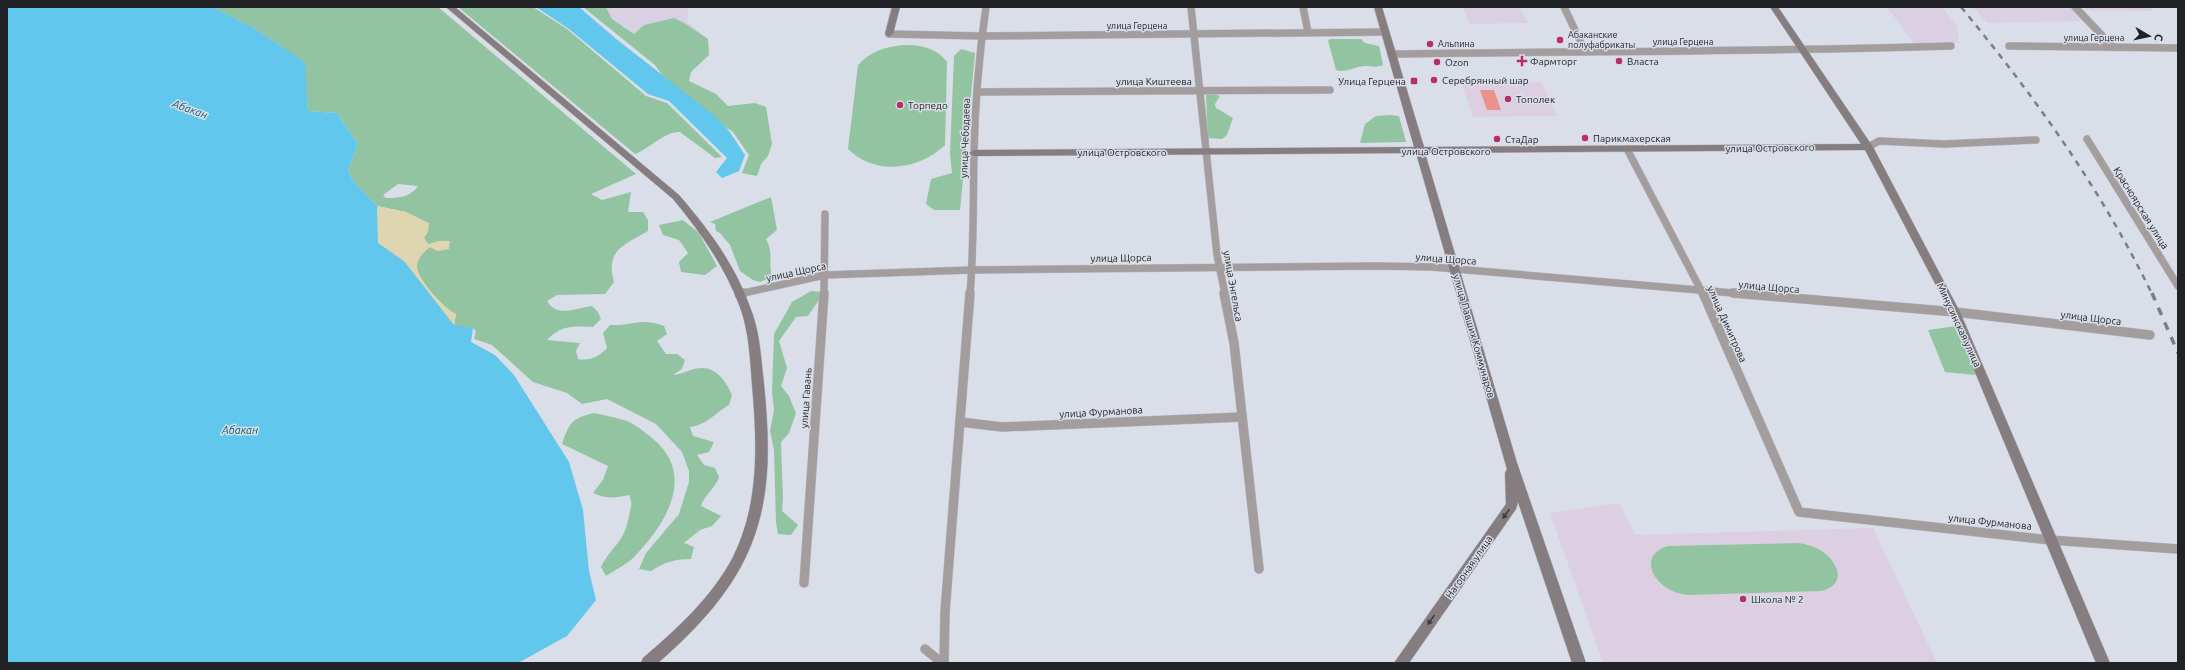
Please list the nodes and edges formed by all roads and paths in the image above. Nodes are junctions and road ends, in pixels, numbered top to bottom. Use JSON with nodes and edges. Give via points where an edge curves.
{"nodes":[{"id":1,"x":450,"y":7,"type":"edge"},
{"id":2,"x":896,"y":7,"type":"edge"},
{"id":3,"x":986,"y":7,"type":"edge"},
{"id":4,"x":1191,"y":7,"type":"edge"},
{"id":5,"x":1302,"y":7,"type":"edge"},
{"id":6,"x":1378,"y":7,"type":"edge"},
{"id":7,"x":1564,"y":7,"type":"edge"},
{"id":8,"x":1774,"y":7,"type":"edge"},
{"id":9,"x":2075,"y":7,"type":"edge"},
{"id":10,"x":1308,"y":32,"type":"junction"},
{"id":11,"x":1385,"y":32,"type":"junction"},
{"id":12,"x":889,"y":34,"type":"joint"},
{"id":13,"x":1194,"y":34,"type":"junction"},
{"id":14,"x":982,"y":36,"type":"junction"},
{"id":15,"x":1951,"y":46,"type":"dead end"},
{"id":16,"x":2009,"y":46,"type":"dead end"},
{"id":17,"x":2113,"y":47,"type":"junction"},
{"id":18,"x":2178,"y":48,"type":"edge"},
{"id":19,"x":1585,"y":51,"type":"junction"},
{"id":20,"x":1804,"y":51,"type":"junction"},
{"id":21,"x":1391,"y":54,"type":"junction"},
{"id":22,"x":1330,"y":90,"type":"dead end"},
{"id":23,"x":977,"y":92,"type":"junction"},
{"id":24,"x":1198,"y":92,"type":"junction"},
{"id":25,"x":2087,"y":139,"type":"dead end"},
{"id":26,"x":2036,"y":140,"type":"dead end"},
{"id":27,"x":1868,"y":146,"type":"junction"},
{"id":28,"x":1627,"y":149,"type":"junction"},
{"id":29,"x":1207,"y":151,"type":"junction"},
{"id":30,"x":1420,"y":151,"type":"junction"},
{"id":31,"x":974,"y":153,"type":"junction"},
{"id":32,"x":825,"y":214,"type":"dead end"},
{"id":33,"x":1218,"y":267,"type":"junction"},
{"id":34,"x":1454,"y":269,"type":"junction"},
{"id":35,"x":971,"y":270,"type":"junction"},
{"id":36,"x":825,"y":275,"type":"junction"},
{"id":37,"x":2178,"y":286,"type":"edge"},
{"id":38,"x":1702,"y":291,"type":"junction"},
{"id":39,"x":739,"y":294,"type":"junction"},
{"id":40,"x":1955,"y":312,"type":"junction"},
{"id":41,"x":2150,"y":335,"type":"dead end"},
{"id":42,"x":1242,"y":417,"type":"junction"},
{"id":43,"x":960,"y":422,"type":"junction"},
{"id":44,"x":1511,"y":463,"type":"junction"},
{"id":45,"x":1799,"y":512,"type":"joint"},
{"id":46,"x":2050,"y":540,"type":"junction"},
{"id":47,"x":2178,"y":549,"type":"edge"},
{"id":48,"x":1259,"y":568,"type":"dead end"},
{"id":49,"x":804,"y":583,"type":"dead end"},
{"id":50,"x":924,"y":649,"type":"dead end"},
{"id":51,"x":648,"y":663,"type":"edge"},
{"id":52,"x":943,"y":663,"type":"edge"},
{"id":53,"x":1401,"y":663,"type":"edge"},
{"id":54,"x":1579,"y":663,"type":"edge"},
{"id":55,"x":2103,"y":663,"type":"edge"}],
"edges":[{"from":1,"to":39,"type":"street","via":[[676,197],[704,230]]},
{"from":2,"to":12,"type":"street"},
{"from":3,"to":14,"type":"street","name":"улица Чебодаева"},
{"from":4,"to":13,"type":"street","name":"улица Энгельса"},
{"from":5,"to":10,"type":"street"},
{"from":6,"to":11,"type":"street","name":"улица Павших Коммунаров"},
{"from":7,"to":19,"type":"street"},
{"from":8,"to":20,"type":"street","name":"Минусинская улица"},
{"from":9,"to":17,"type":"street"},
{"from":10,"to":11,"type":"street","name":"улица Герцена"},
{"from":10,"to":13,"type":"street","name":"улица Герцена"},
{"from":11,"to":21,"type":"street","name":"улица Павших Коммунаров"},
{"from":12,"to":14,"type":"street","name":"улица Герцена"},
{"from":13,"to":14,"type":"street","name":"улица Герцена"},
{"from":13,"to":24,"type":"street","name":"улица Энгельса"},
{"from":14,"to":23,"type":"street","name":"улица Чебодаева"},
{"from":15,"to":20,"type":"street","name":"улица Герцена"},
{"from":16,"to":17,"type":"street","name":"улица Герцена"},
{"from":17,"to":18,"type":"street","name":"улица Герцена"},
{"from":19,"to":20,"type":"street","name":"улица Герцена"},
{"from":19,"to":21,"type":"street","name":"улица Герцена"},
{"from":20,"to":27,"type":"street","name":"Минусинская улица"},
{"from":21,"to":30,"type":"street","name":"улица Павших Коммунаров"},
{"from":22,"to":24,"type":"street","name":"улица Киштеева"},
{"from":23,"to":24,"type":"street","name":"улица Киштеева"},
{"from":23,"to":31,"type":"street","name":"улица Чебодаева"},
{"from":24,"to":29,"type":"street","name":"улица Энгельса"},
{"from":25,"to":37,"type":"street","name":"Красноярская улица"},
{"from":26,"to":27,"type":"street","name":"улица Островского","via":[[1944,144],[1879,141]]},
{"from":27,"to":28,"type":"street","name":"улица Островского"},
{"from":27,"to":40,"type":"street","name":"Минусинская улица"},
{"from":28,"to":30,"type":"street","name":"улица Островского"},
{"from":28,"to":38,"type":"street","name":"улица Димитрова"},
{"from":29,"to":30,"type":"street","name":"улица Островского"},
{"from":29,"to":31,"type":"street","name":"улица Островского"},
{"from":29,"to":33,"type":"street","name":"улица Энгельса"},
{"from":30,"to":34,"type":"street","name":"улица Павших Коммунаров"},
{"from":31,"to":35,"type":"street","name":"улица Чебодаева"},
{"from":32,"to":36,"type":"street","name":"улица Гавань"},
{"from":33,"to":34,"type":"street","name":"улица Щорса","via":[[1377,266]]},
{"from":33,"to":35,"type":"street","name":"улица Щорса"},
{"from":33,"to":42,"type":"street","name":"улица Энгельса","via":[[1234,343]]},
{"from":34,"to":38,"type":"street","name":"улица Щорса"},
{"from":34,"to":44,"type":"street","name":"улица Павших Коммунаров"},
{"from":35,"to":36,"type":"street","name":"улица Щорса"},
{"from":35,"to":43,"type":"street","name":"улица Чебодаева"},
{"from":36,"to":39,"type":"street","name":"улица Щорса"},
{"from":36,"to":49,"type":"street","name":"улица Гавань"},
{"from":38,"to":40,"type":"street","name":"улица Щорса"},
{"from":38,"to":45,"type":"street","name":"улица Димитрова"},
{"from":39,"to":51,"type":"street","via":[[755,343],[763,441],[756,508],[738,560],[724,583],[702,613]]},
{"from":40,"to":41,"type":"street","name":"улица Щорса"},
{"from":40,"to":46,"type":"street","name":"Минусинская улица"},
{"from":42,"to":43,"type":"street","name":"улица Фурманова","via":[[1002,427]]},
{"from":42,"to":48,"type":"street","name":"улица Энгельса"},
{"from":43,"to":52,"type":"street","name":"улица Чебодаева"},
{"from":44,"to":53,"type":"street","name":"Нагорная улица","one_way":true,"via":[[1512,505]]},
{"from":44,"to":54,"type":"street","name":"улица Павших Коммунаров"},
{"from":45,"to":46,"type":"street","name":"улица Фурманова"},
{"from":46,"to":47,"type":"street","name":"улица Фурманова"},
{"from":46,"to":55,"type":"street","name":"Минусинская улица"},
{"from":50,"to":52,"type":"street"}]}
